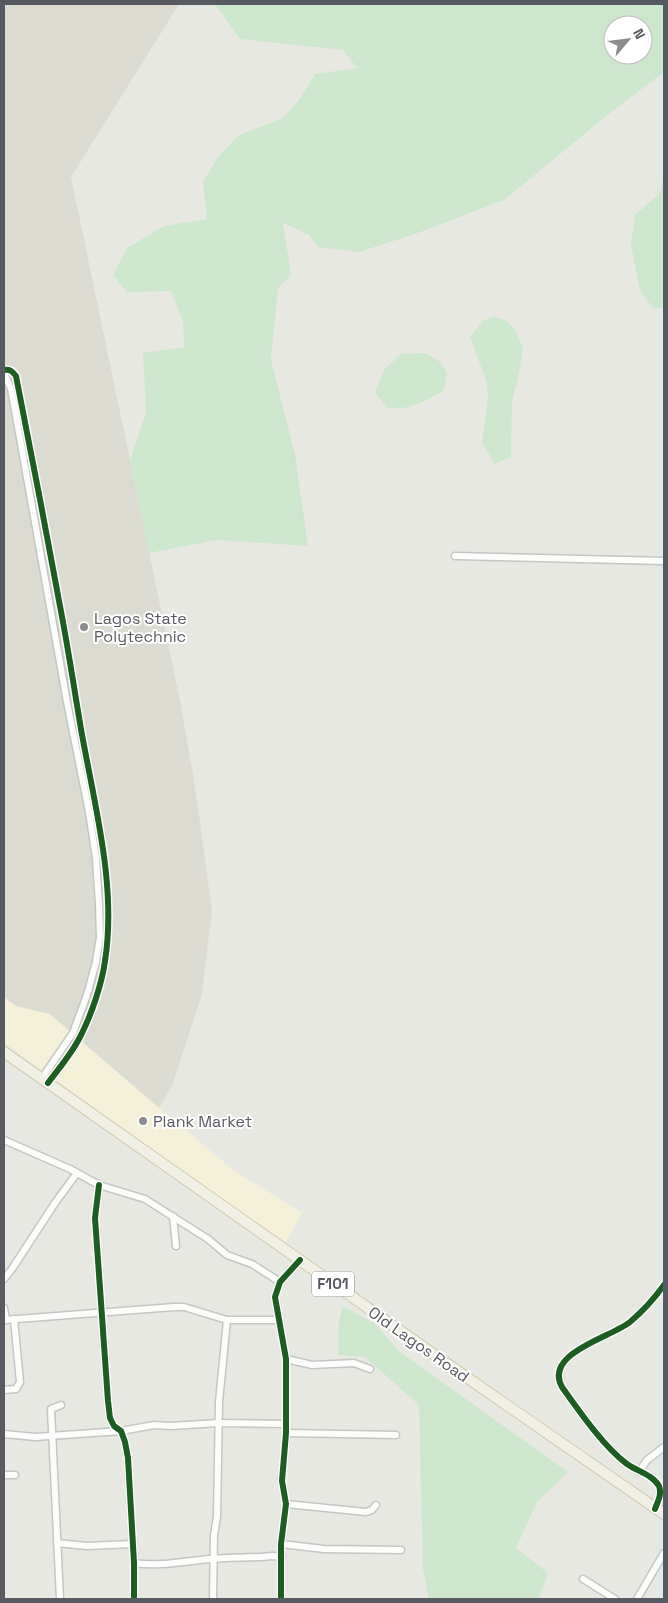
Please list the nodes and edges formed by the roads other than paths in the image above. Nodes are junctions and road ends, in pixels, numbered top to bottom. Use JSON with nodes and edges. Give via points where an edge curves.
{"nodes":[{"id":1,"x":4,"y":371,"type":"edge"},
{"id":2,"x":455,"y":556,"type":"dead end"},
{"id":3,"x":664,"y":561,"type":"edge"},
{"id":4,"x":4,"y":1052,"type":"edge"},
{"id":5,"x":45,"y":1081,"type":"junction"},
{"id":6,"x":4,"y":1140,"type":"edge"},
{"id":7,"x":77,"y":1173,"type":"junction"},
{"id":8,"x":99,"y":1185,"type":"junction"},
{"id":9,"x":173,"y":1216,"type":"junction"},
{"id":10,"x":176,"y":1246,"type":"dead end"},
{"id":11,"x":300,"y":1260,"type":"junction"},
{"id":12,"x":4,"y":1278,"type":"edge"},
{"id":13,"x":280,"y":1282,"type":"junction"},
{"id":14,"x":664,"y":1285,"type":"edge"},
{"id":15,"x":4,"y":1308,"type":"edge"},
{"id":16,"x":102,"y":1313,"type":"junction"},
{"id":17,"x":14,"y":1318,"type":"junction"},
{"id":18,"x":5,"y":1320,"type":"edge"},
{"id":19,"x":227,"y":1320,"type":"junction"},
{"id":20,"x":279,"y":1320,"type":"junction"},
{"id":21,"x":286,"y":1359,"type":"junction"},
{"id":22,"x":370,"y":1369,"type":"dead end"},
{"id":23,"x":4,"y":1390,"type":"edge"},
{"id":24,"x":62,"y":1406,"type":"dead end"},
{"id":25,"x":218,"y":1423,"type":"junction"},
{"id":26,"x":286,"y":1424,"type":"junction"},
{"id":27,"x":121,"y":1432,"type":"junction"},
{"id":28,"x":286,"y":1433,"type":"junction"},
{"id":29,"x":4,"y":1434,"type":"edge"},
{"id":30,"x":396,"y":1435,"type":"dead end"},
{"id":31,"x":52,"y":1436,"type":"junction"},
{"id":32,"x":664,"y":1447,"type":"edge"},
{"id":33,"x":639,"y":1472,"type":"junction"},
{"id":34,"x":4,"y":1475,"type":"edge"},
{"id":35,"x":15,"y":1475,"type":"dead end"},
{"id":36,"x":286,"y":1504,"type":"junction"},
{"id":37,"x":376,"y":1506,"type":"dead end"},
{"id":38,"x":660,"y":1511,"type":"edge"},
{"id":39,"x":57,"y":1543,"type":"junction"},
{"id":40,"x":132,"y":1544,"type":"junction"},
{"id":41,"x":282,"y":1544,"type":"junction"},
{"id":42,"x":401,"y":1550,"type":"dead end"},
{"id":43,"x":664,"y":1553,"type":"edge"},
{"id":44,"x":282,"y":1557,"type":"junction"},
{"id":45,"x":213,"y":1559,"type":"junction"},
{"id":46,"x":134,"y":1563,"type":"junction"},
{"id":47,"x":583,"y":1579,"type":"dead end"},
{"id":48,"x":60,"y":1599,"type":"edge"},
{"id":49,"x":134,"y":1599,"type":"edge"},
{"id":50,"x":213,"y":1599,"type":"edge"},
{"id":51,"x":282,"y":1599,"type":"edge"},
{"id":52,"x":615,"y":1599,"type":"edge"},
{"id":53,"x":637,"y":1599,"type":"edge"}],
"edges":[{"from":1,"to":5,"type":"street","via":[[11,390],[89,812],[99,904],[100,937],[87,995],[73,1033]]},
{"from":1,"to":5,"type":"street","via":[[12,371],[18,386],[93,790],[108,904],[105,963],[95,998],[82,1034],[66,1059]]},
{"from":2,"to":3,"type":"street"},
{"from":4,"to":5,"type":"main road","name":"Old Lagos Road","number":"F101"},
{"from":5,"to":11,"type":"main road","name":"Old Lagos Road","number":"F101"},
{"from":6,"to":7,"type":"street"},
{"from":7,"to":8,"type":"street"},
{"from":7,"to":12,"type":"street"},
{"from":8,"to":9,"type":"street","via":[[145,1199]]},
{"from":8,"to":16,"type":"street","via":[[95,1218]]},
{"from":9,"to":10,"type":"street"},
{"from":9,"to":13,"type":"street","via":[[227,1255],[252,1264]]},
{"from":11,"to":13,"type":"street"},
{"from":11,"to":38,"type":"main road","name":"Old Lagos Road","number":"F101"},
{"from":13,"to":20,"type":"street","via":[[275,1297]]},
{"from":14,"to":33,"type":"street","via":[[629,1323],[575,1352],[564,1362],[558,1376],[562,1387],[614,1453]]},
{"from":15,"to":18,"type":"street"},
{"from":16,"to":17,"type":"street"},
{"from":16,"to":19,"type":"street","via":[[184,1307]]},
{"from":16,"to":27,"type":"street","via":[[109,1412],[114,1426]]},
{"from":17,"to":18,"type":"street"},
{"from":17,"to":23,"type":"street","via":[[20,1382],[16,1389]]},
{"from":19,"to":20,"type":"street"},
{"from":19,"to":25,"type":"street"},
{"from":20,"to":21,"type":"street"},
{"from":21,"to":22,"type":"street","via":[[312,1365],[354,1364]]},
{"from":21,"to":26,"type":"street"},
{"from":24,"to":31,"type":"street","via":[[51,1409]]},
{"from":25,"to":26,"type":"street"},
{"from":25,"to":27,"type":"street","via":[[154,1425]]},
{"from":25,"to":45,"type":"street"},
{"from":26,"to":28,"type":"street"},
{"from":27,"to":31,"type":"street"},
{"from":27,"to":40,"type":"street","via":[[128,1458]]},
{"from":28,"to":30,"type":"street"},
{"from":28,"to":36,"type":"street","via":[[282,1481]]},
{"from":29,"to":31,"type":"street"},
{"from":31,"to":39,"type":"street"},
{"from":32,"to":33,"type":"street","via":[[647,1460]]},
{"from":33,"to":38,"type":"street","via":[[660,1487]]},
{"from":34,"to":35,"type":"street"},
{"from":36,"to":37,"type":"street","via":[[366,1512]]},
{"from":36,"to":41,"type":"street"},
{"from":39,"to":40,"type":"street","via":[[87,1546]]},
{"from":39,"to":48,"type":"street"},
{"from":40,"to":46,"type":"street"},
{"from":41,"to":42,"type":"street","via":[[343,1550]]},
{"from":41,"to":44,"type":"street"},
{"from":43,"to":53,"type":"street"},
{"from":44,"to":45,"type":"street"},
{"from":44,"to":51,"type":"street"},
{"from":45,"to":46,"type":"street","via":[[146,1565]]},
{"from":45,"to":50,"type":"street"},
{"from":46,"to":49,"type":"street"},
{"from":47,"to":52,"type":"street"}]}
